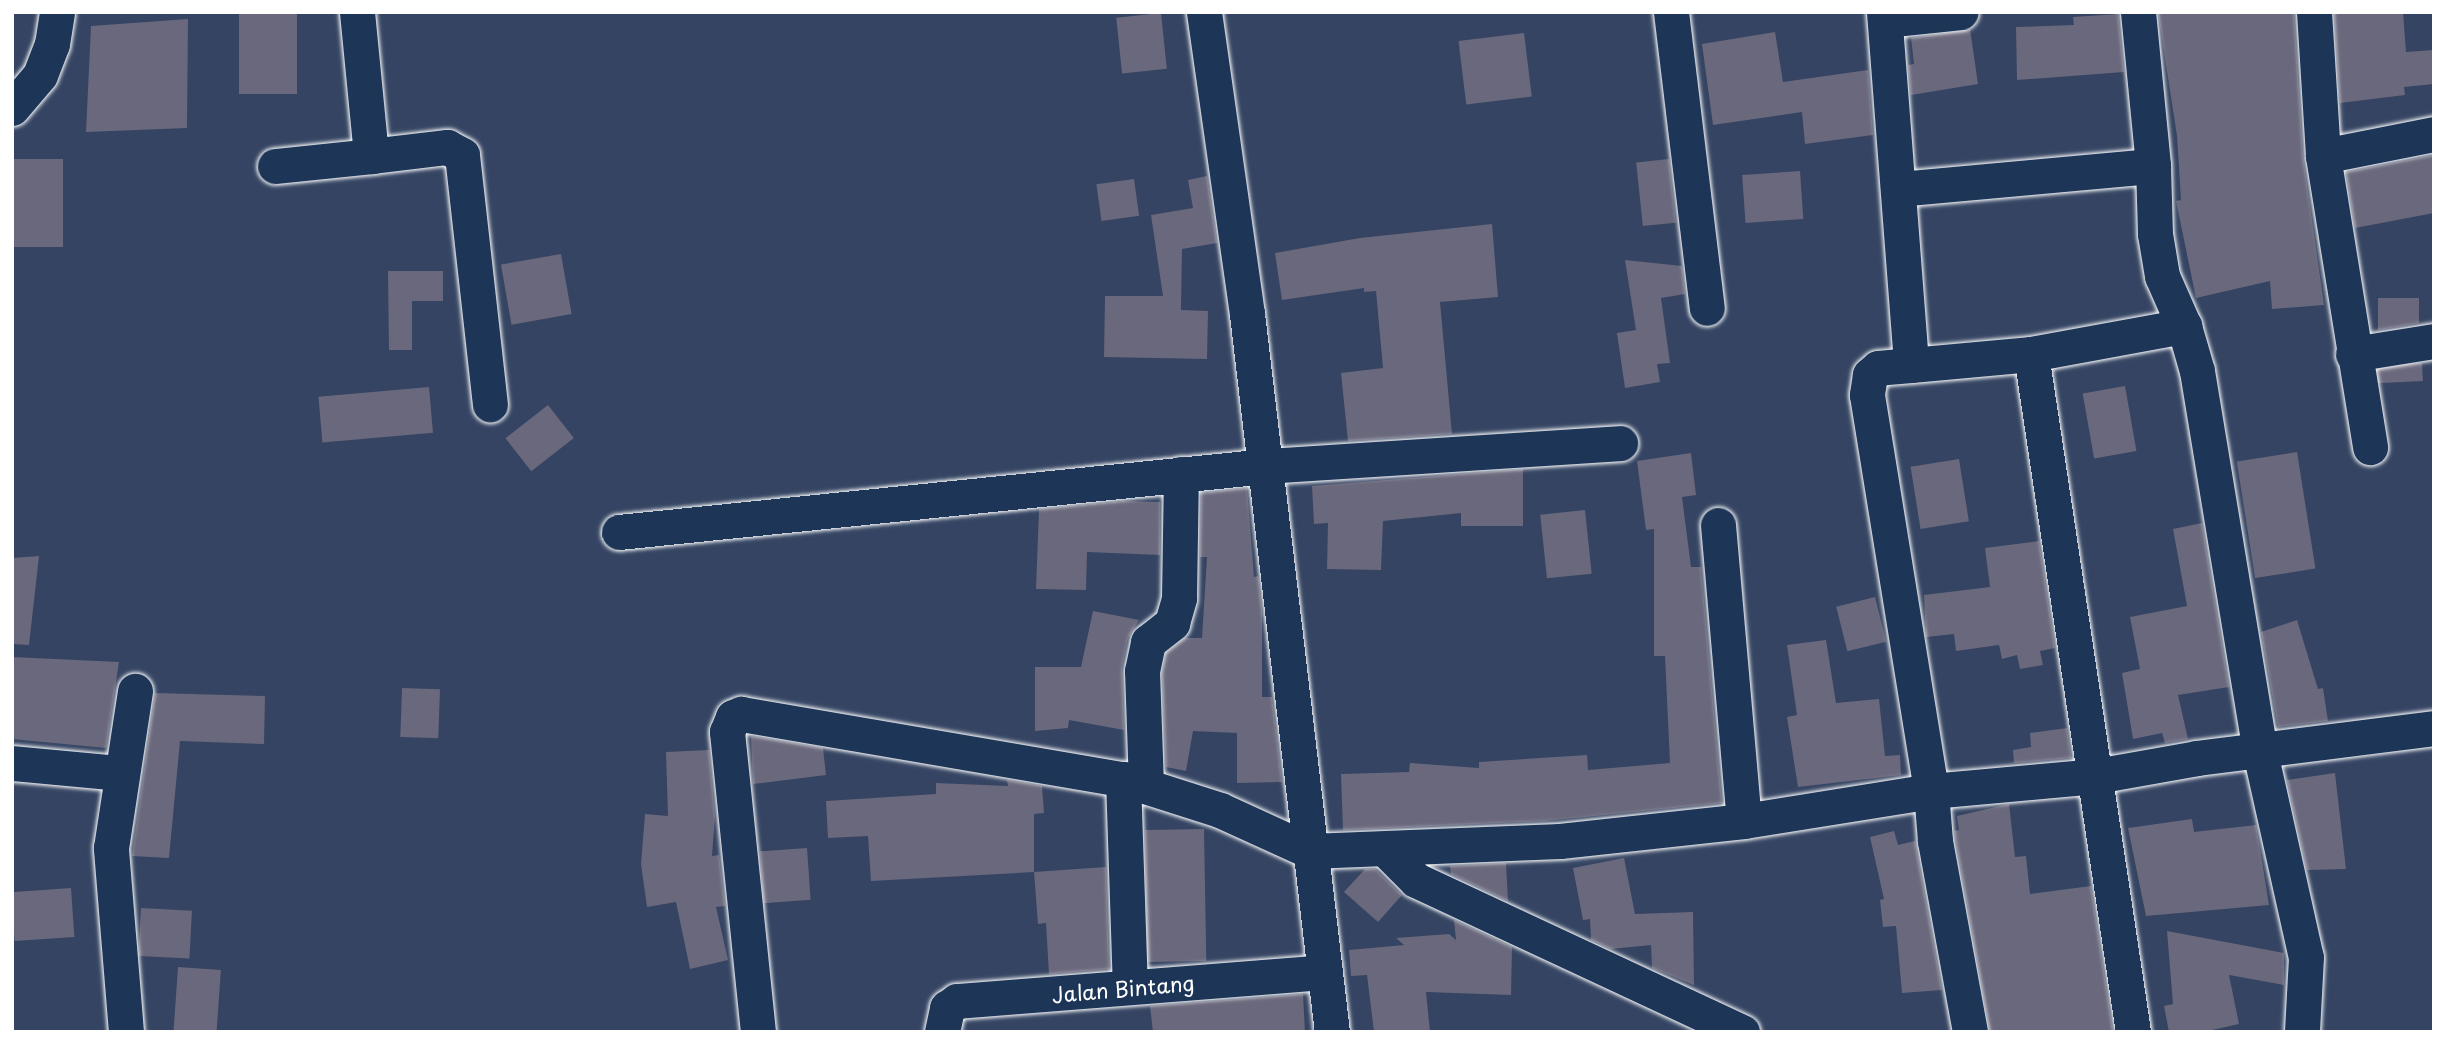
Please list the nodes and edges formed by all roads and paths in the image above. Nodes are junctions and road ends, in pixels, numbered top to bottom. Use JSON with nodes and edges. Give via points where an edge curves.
{"nodes":[{"id":1,"x":57,"y":12,"type":"edge"},
{"id":2,"x":357,"y":12,"type":"edge"},
{"id":3,"x":1204,"y":12,"type":"edge"},
{"id":4,"x":1671,"y":12,"type":"edge"},
{"id":5,"x":1961,"y":12,"type":"edge"},
{"id":6,"x":2138,"y":12,"type":"edge"},
{"id":7,"x":2314,"y":12,"type":"edge"},
{"id":8,"x":1885,"y":16,"type":"edge"},
{"id":9,"x":12,"y":108,"type":"edge"},
{"id":10,"x":2434,"y":134,"type":"edge"},
{"id":11,"x":372,"y":156,"type":"junction"},
{"id":12,"x":2323,"y":156,"type":"junction"},
{"id":13,"x":275,"y":166,"type":"dead end"},
{"id":14,"x":2153,"y":166,"type":"junction"},
{"id":15,"x":1898,"y":189,"type":"junction"},
{"id":16,"x":1707,"y":307,"type":"dead end"},
{"id":17,"x":2184,"y":326,"type":"junction"},
{"id":18,"x":2434,"y":341,"type":"edge"},
{"id":19,"x":2031,"y":354,"type":"junction"},
{"id":20,"x":2353,"y":354,"type":"junction"},
{"id":21,"x":1911,"y":365,"type":"junction"},
{"id":22,"x":491,"y":404,"type":"dead end"},
{"id":23,"x":1620,"y":443,"type":"dead end"},
{"id":24,"x":2370,"y":447,"type":"dead end"},
{"id":25,"x":1266,"y":466,"type":"junction"},
{"id":26,"x":1181,"y":474,"type":"junction"},
{"id":27,"x":1717,"y":525,"type":"dead end"},
{"id":28,"x":618,"y":532,"type":"dead end"},
{"id":29,"x":135,"y":691,"type":"dead end"},
{"id":30,"x":2434,"y":728,"type":"edge"},
{"id":31,"x":2260,"y":752,"type":"junction"},
{"id":32,"x":12,"y":763,"type":"edge"},
{"id":33,"x":120,"y":774,"type":"junction"},
{"id":34,"x":2096,"y":776,"type":"junction"},
{"id":35,"x":1134,"y":783,"type":"junction"},
{"id":36,"x":1931,"y":791,"type":"junction"},
{"id":37,"x":1744,"y":821,"type":"junction"},
{"id":38,"x":1385,"y":850,"type":"junction"},
{"id":39,"x":1310,"y":851,"type":"junction"},
{"id":40,"x":1325,"y":972,"type":"junction"},
{"id":41,"x":1130,"y":986,"type":"junction"},
{"id":42,"x":126,"y":1032,"type":"edge"},
{"id":43,"x":758,"y":1032,"type":"edge"},
{"id":44,"x":942,"y":1032,"type":"edge"},
{"id":45,"x":1332,"y":1032,"type":"edge"},
{"id":46,"x":1742,"y":1032,"type":"edge"},
{"id":47,"x":1970,"y":1032,"type":"edge"},
{"id":48,"x":2133,"y":1032,"type":"edge"},
{"id":49,"x":2302,"y":1032,"type":"edge"}],
"edges":[{"from":1,"to":9,"type":"street","via":[[52,44],[40,75]]},
{"from":2,"to":11,"type":"street"},
{"from":3,"to":25,"type":"street"},
{"from":4,"to":16,"type":"street"},
{"from":5,"to":8,"type":"street"},
{"from":6,"to":14,"type":"street"},
{"from":7,"to":12,"type":"street"},
{"from":8,"to":15,"type":"street"},
{"from":10,"to":12,"type":"street"},
{"from":11,"to":13,"type":"street"},
{"from":11,"to":22,"type":"street","via":[[447,148],[462,155]]},
{"from":12,"to":20,"type":"street"},
{"from":14,"to":15,"type":"street"},
{"from":14,"to":17,"type":"street","via":[[2162,276]]},
{"from":15,"to":21,"type":"street"},
{"from":17,"to":19,"type":"street"},
{"from":17,"to":31,"type":"street","via":[[2206,418]]},
{"from":18,"to":20,"type":"street"},
{"from":19,"to":21,"type":"street"},
{"from":19,"to":34,"type":"street"},
{"from":20,"to":24,"type":"street"},
{"from":21,"to":36,"type":"street","via":[[1878,368],[1870,375],[1867,395]]},
{"from":23,"to":25,"type":"street"},
{"from":25,"to":26,"type":"street"},
{"from":25,"to":39,"type":"street"},
{"from":26,"to":28,"type":"street"},
{"from":26,"to":35,"type":"street","via":[[1179,598],[1172,623],[1155,635],[1145,650]]},
{"from":27,"to":37,"type":"street"},
{"from":29,"to":33,"type":"street"},
{"from":30,"to":31,"type":"street"},
{"from":31,"to":34,"type":"street"},
{"from":31,"to":49,"type":"street","via":[[2306,957]]},
{"from":32,"to":33,"type":"street"},
{"from":33,"to":42,"type":"street","via":[[111,848]]},
{"from":34,"to":36,"type":"street"},
{"from":34,"to":48,"type":"street"},
{"from":35,"to":39,"type":"street","via":[[1254,824]]},
{"from":35,"to":41,"type":"street"},
{"from":35,"to":43,"type":"street","via":[[751,714],[733,717],[727,732]]},
{"from":36,"to":37,"type":"street"},
{"from":36,"to":47,"type":"street"},
{"from":37,"to":38,"type":"street","via":[[1560,841]]},
{"from":38,"to":39,"type":"street"},
{"from":38,"to":46,"type":"street","via":[[1416,880]]},
{"from":39,"to":40,"type":"street"},
{"from":40,"to":41,"type":"street","name":"Jalan Bintang"},
{"from":40,"to":45,"type":"street"},
{"from":41,"to":44,"type":"street","name":"Jalan Bintang","via":[[957,1002],[947,1008]]}]}
